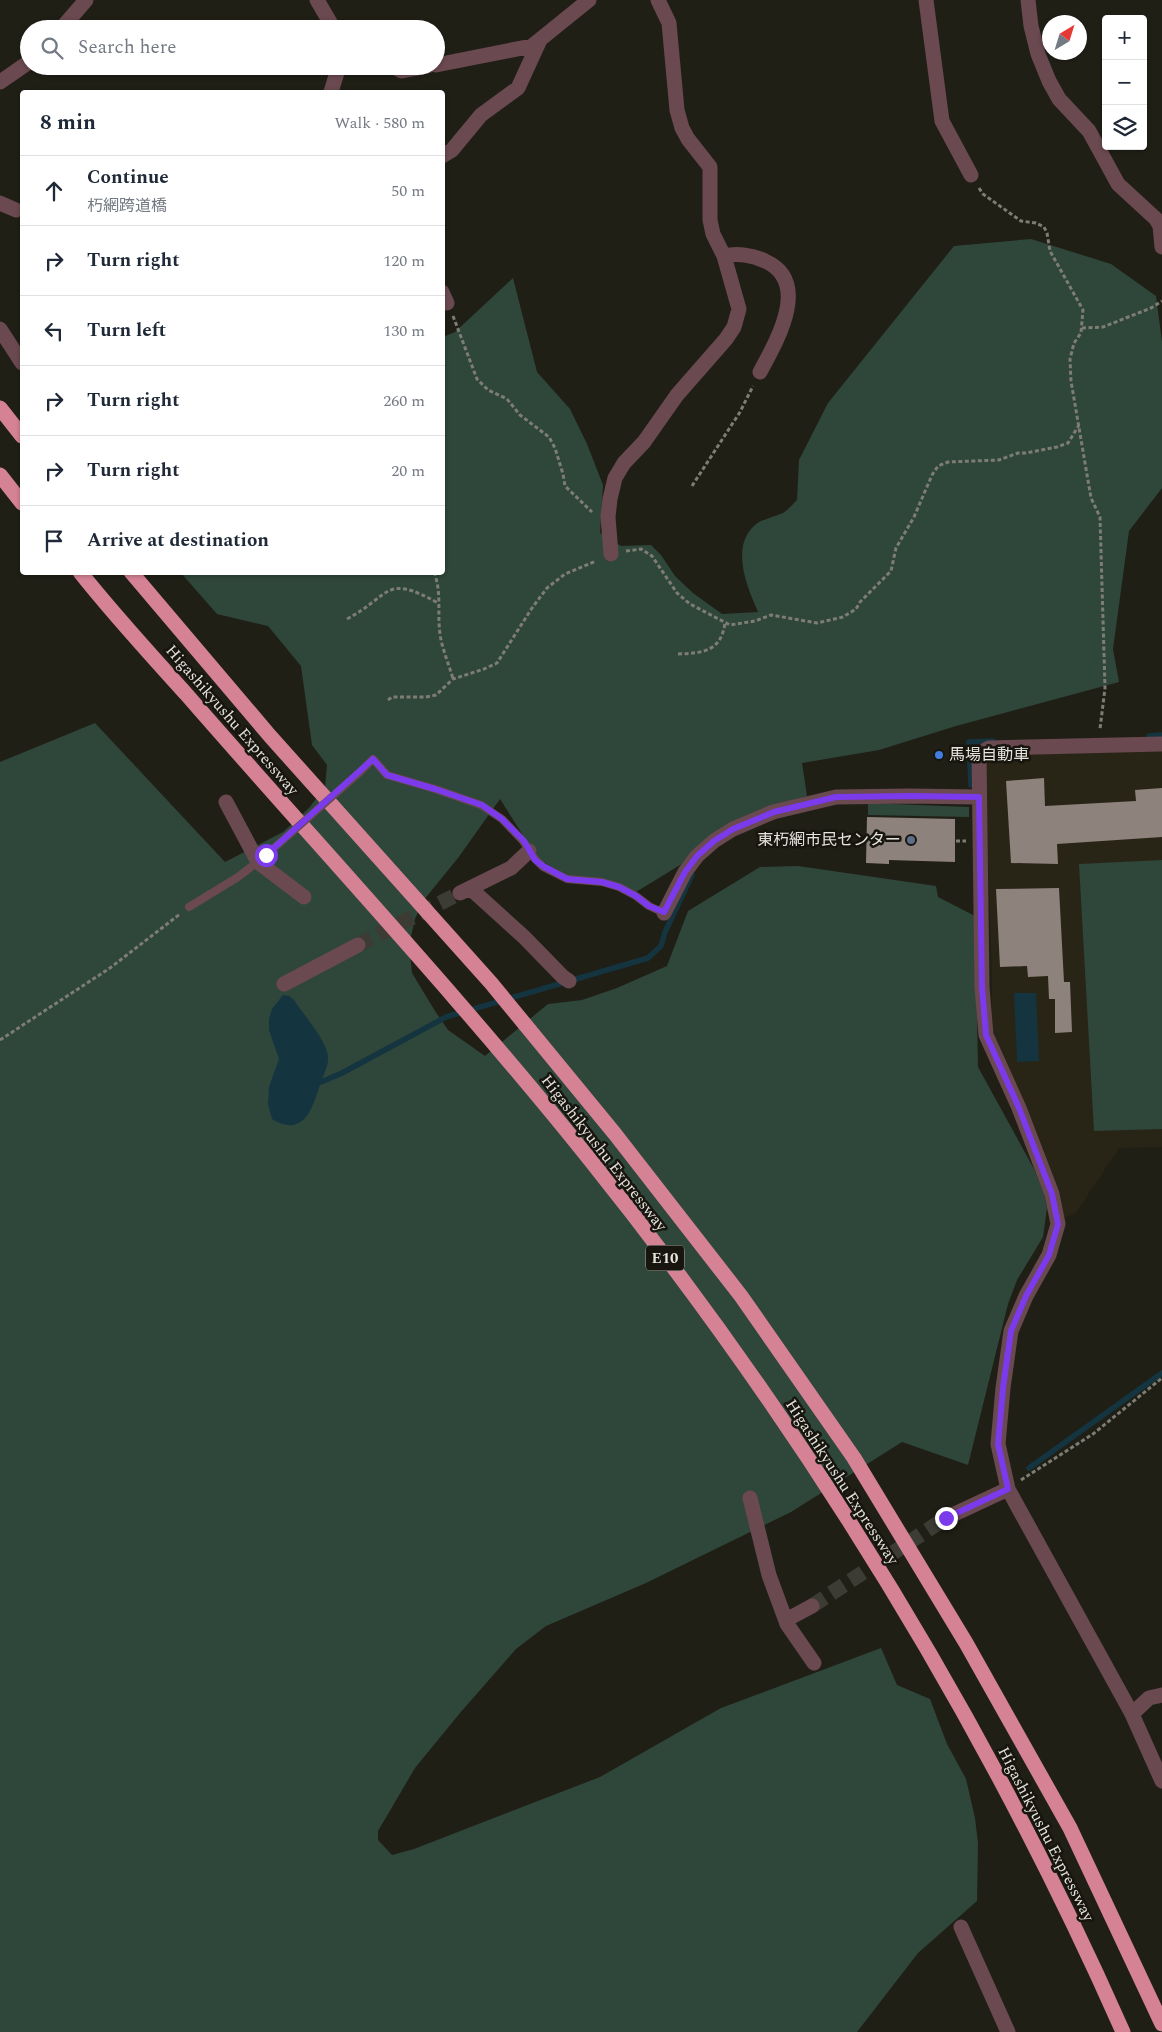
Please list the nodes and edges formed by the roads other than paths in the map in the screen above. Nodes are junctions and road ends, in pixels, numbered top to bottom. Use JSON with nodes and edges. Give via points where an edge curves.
{"nodes":[{"id":1,"x":86,"y":0,"type":"edge"},
{"id":2,"x":317,"y":0,"type":"edge"},
{"id":3,"x":590,"y":0,"type":"edge"},
{"id":4,"x":658,"y":0,"type":"edge"},
{"id":5,"x":926,"y":0,"type":"edge"},
{"id":6,"x":1028,"y":0,"type":"edge"},
{"id":7,"x":68,"y":20,"type":"edge"},
{"id":8,"x":329,"y":20,"type":"edge"},
{"id":9,"x":540,"y":40,"type":"junction"},
{"id":10,"x":445,"y":63,"type":"edge"},
{"id":11,"x":20,"y":68,"type":"edge"},
{"id":12,"x":336,"y":75,"type":"edge"},
{"id":13,"x":0,"y":82,"type":"edge"},
{"id":14,"x":332,"y":90,"type":"edge"},
{"id":15,"x":445,"y":154,"type":"edge"},
{"id":16,"x":971,"y":175,"type":"road end"},
{"id":17,"x":0,"y":202,"type":"edge"},
{"id":18,"x":16,"y":210,"type":"dead end"},
{"id":19,"x":1162,"y":247,"type":"edge"},
{"id":20,"x":724,"y":256,"type":"junction"},
{"id":21,"x":0,"y":329,"type":"edge"},
{"id":22,"x":20,"y":360,"type":"edge"},
{"id":23,"x":760,"y":372,"type":"road end"},
{"id":24,"x":0,"y":408,"type":"edge"},
{"id":25,"x":20,"y":433,"type":"edge"},
{"id":26,"x":0,"y":475,"type":"edge"},
{"id":27,"x":20,"y":500,"type":"edge"},
{"id":28,"x":611,"y":554,"type":"road end"},
{"id":29,"x":83,"y":575,"type":"edge"},
{"id":30,"x":134,"y":575,"type":"edge"},
{"id":31,"x":1162,"y":744,"type":"edge"},
{"id":32,"x":979,"y":797,"type":"junction"},
{"id":33,"x":226,"y":802,"type":"dead end"},
{"id":34,"x":530,"y":851,"type":"junction"},
{"id":35,"x":262,"y":858,"type":"junction"},
{"id":36,"x":304,"y":897,"type":"dead end"},
{"id":37,"x":188,"y":907,"type":"road end"},
{"id":38,"x":664,"y":912,"type":"joint"},
{"id":39,"x":358,"y":945,"type":"tunnel mouth"},
{"id":40,"x":569,"y":981,"type":"dead end"},
{"id":41,"x":284,"y":984,"type":"dead end"},
{"id":42,"x":1008,"y":1489,"type":"junction"},
{"id":43,"x":750,"y":1498,"type":"dead end"},
{"id":44,"x":946,"y":1518,"type":"tunnel mouth"},
{"id":45,"x":812,"y":1606,"type":"tunnel mouth"},
{"id":46,"x":786,"y":1620,"type":"junction"},
{"id":47,"x":814,"y":1663,"type":"dead end"},
{"id":48,"x":1162,"y":1695,"type":"edge"},
{"id":49,"x":1132,"y":1714,"type":"junction"},
{"id":50,"x":1162,"y":1780,"type":"edge"},
{"id":51,"x":961,"y":1927,"type":"dead end"},
{"id":52,"x":1162,"y":2024,"type":"edge"},
{"id":53,"x":1008,"y":2032,"type":"edge"},
{"id":54,"x":1124,"y":2032,"type":"edge"}],
"edges":[{"from":1,"to":7,"type":"street"},
{"from":2,"to":8,"type":"street"},
{"from":3,"to":9,"type":"street"},
{"from":4,"to":20,"type":"street","via":[[669,23],[677,110],[688,139],[710,167],[710,220]]},
{"from":5,"to":16,"type":"street","via":[[942,121]]},
{"from":6,"to":19,"type":"street","via":[[1038,54],[1049,81],[1059,99],[1089,131],[1118,184],[1156,219]]},
{"from":9,"to":10,"type":"street","via":[[532,46]]},
{"from":9,"to":15,"type":"street","via":[[518,88],[481,115]]},
{"from":11,"to":13,"type":"street"},
{"from":12,"to":14,"type":"street"},
{"from":17,"to":18,"type":"street"},
{"from":20,"to":23,"type":"street","via":[[734,254],[759,258],[777,268],[784,280],[788,293],[786,318]]},
{"from":20,"to":28,"type":"street","via":[[739,309],[734,327],[677,395],[615,478],[608,534]]},
{"from":21,"to":22,"type":"street"},
{"from":24,"to":25,"type":"highway"},
{"from":26,"to":27,"type":"highway"},
{"from":29,"to":54,"type":"highway","name":"Higashikyushu Expressway","number":"E10","via":[[463,1007],[592,1162],[707,1313],[821,1478],[936,1662],[1040,1856]]},
{"from":30,"to":52,"type":"highway","name":"Higashikyushu Expressway","number":"E10","via":[[270,736],[491,983],[615,1134],[746,1304],[854,1458],[966,1643],[1070,1828]]},
{"from":31,"to":32,"type":"street","via":[[989,748],[979,754]]},
{"from":32,"to":38,"type":"street","via":[[836,797],[774,812],[733,829],[697,856]]},
{"from":32,"to":42,"type":"street","via":[[982,987],[986,1035],[1052,1194],[1058,1224],[1049,1255],[1011,1331],[998,1444]]},
{"from":33,"to":35,"type":"street"},
{"from":34,"to":35,"type":"lane","bridge":true,"via":[[502,819],[482,805],[387,775],[373,759]]},
{"from":34,"to":38,"type":"lane","via":[[535,860],[567,879],[619,887]]},
{"from":34,"to":40,"type":"street","via":[[511,868],[465,891],[524,938]]},
{"from":35,"to":36,"type":"street"},
{"from":35,"to":37,"type":"lane","via":[[238,877]]},
{"from":39,"to":41,"type":"street"},
{"from":42,"to":44,"type":"street"},
{"from":42,"to":49,"type":"street"},
{"from":43,"to":46,"type":"street","via":[[769,1576]]},
{"from":45,"to":46,"type":"street"},
{"from":46,"to":47,"type":"street"},
{"from":48,"to":49,"type":"street","via":[[1149,1698]]},
{"from":49,"to":50,"type":"street"},
{"from":51,"to":53,"type":"street"}]}
